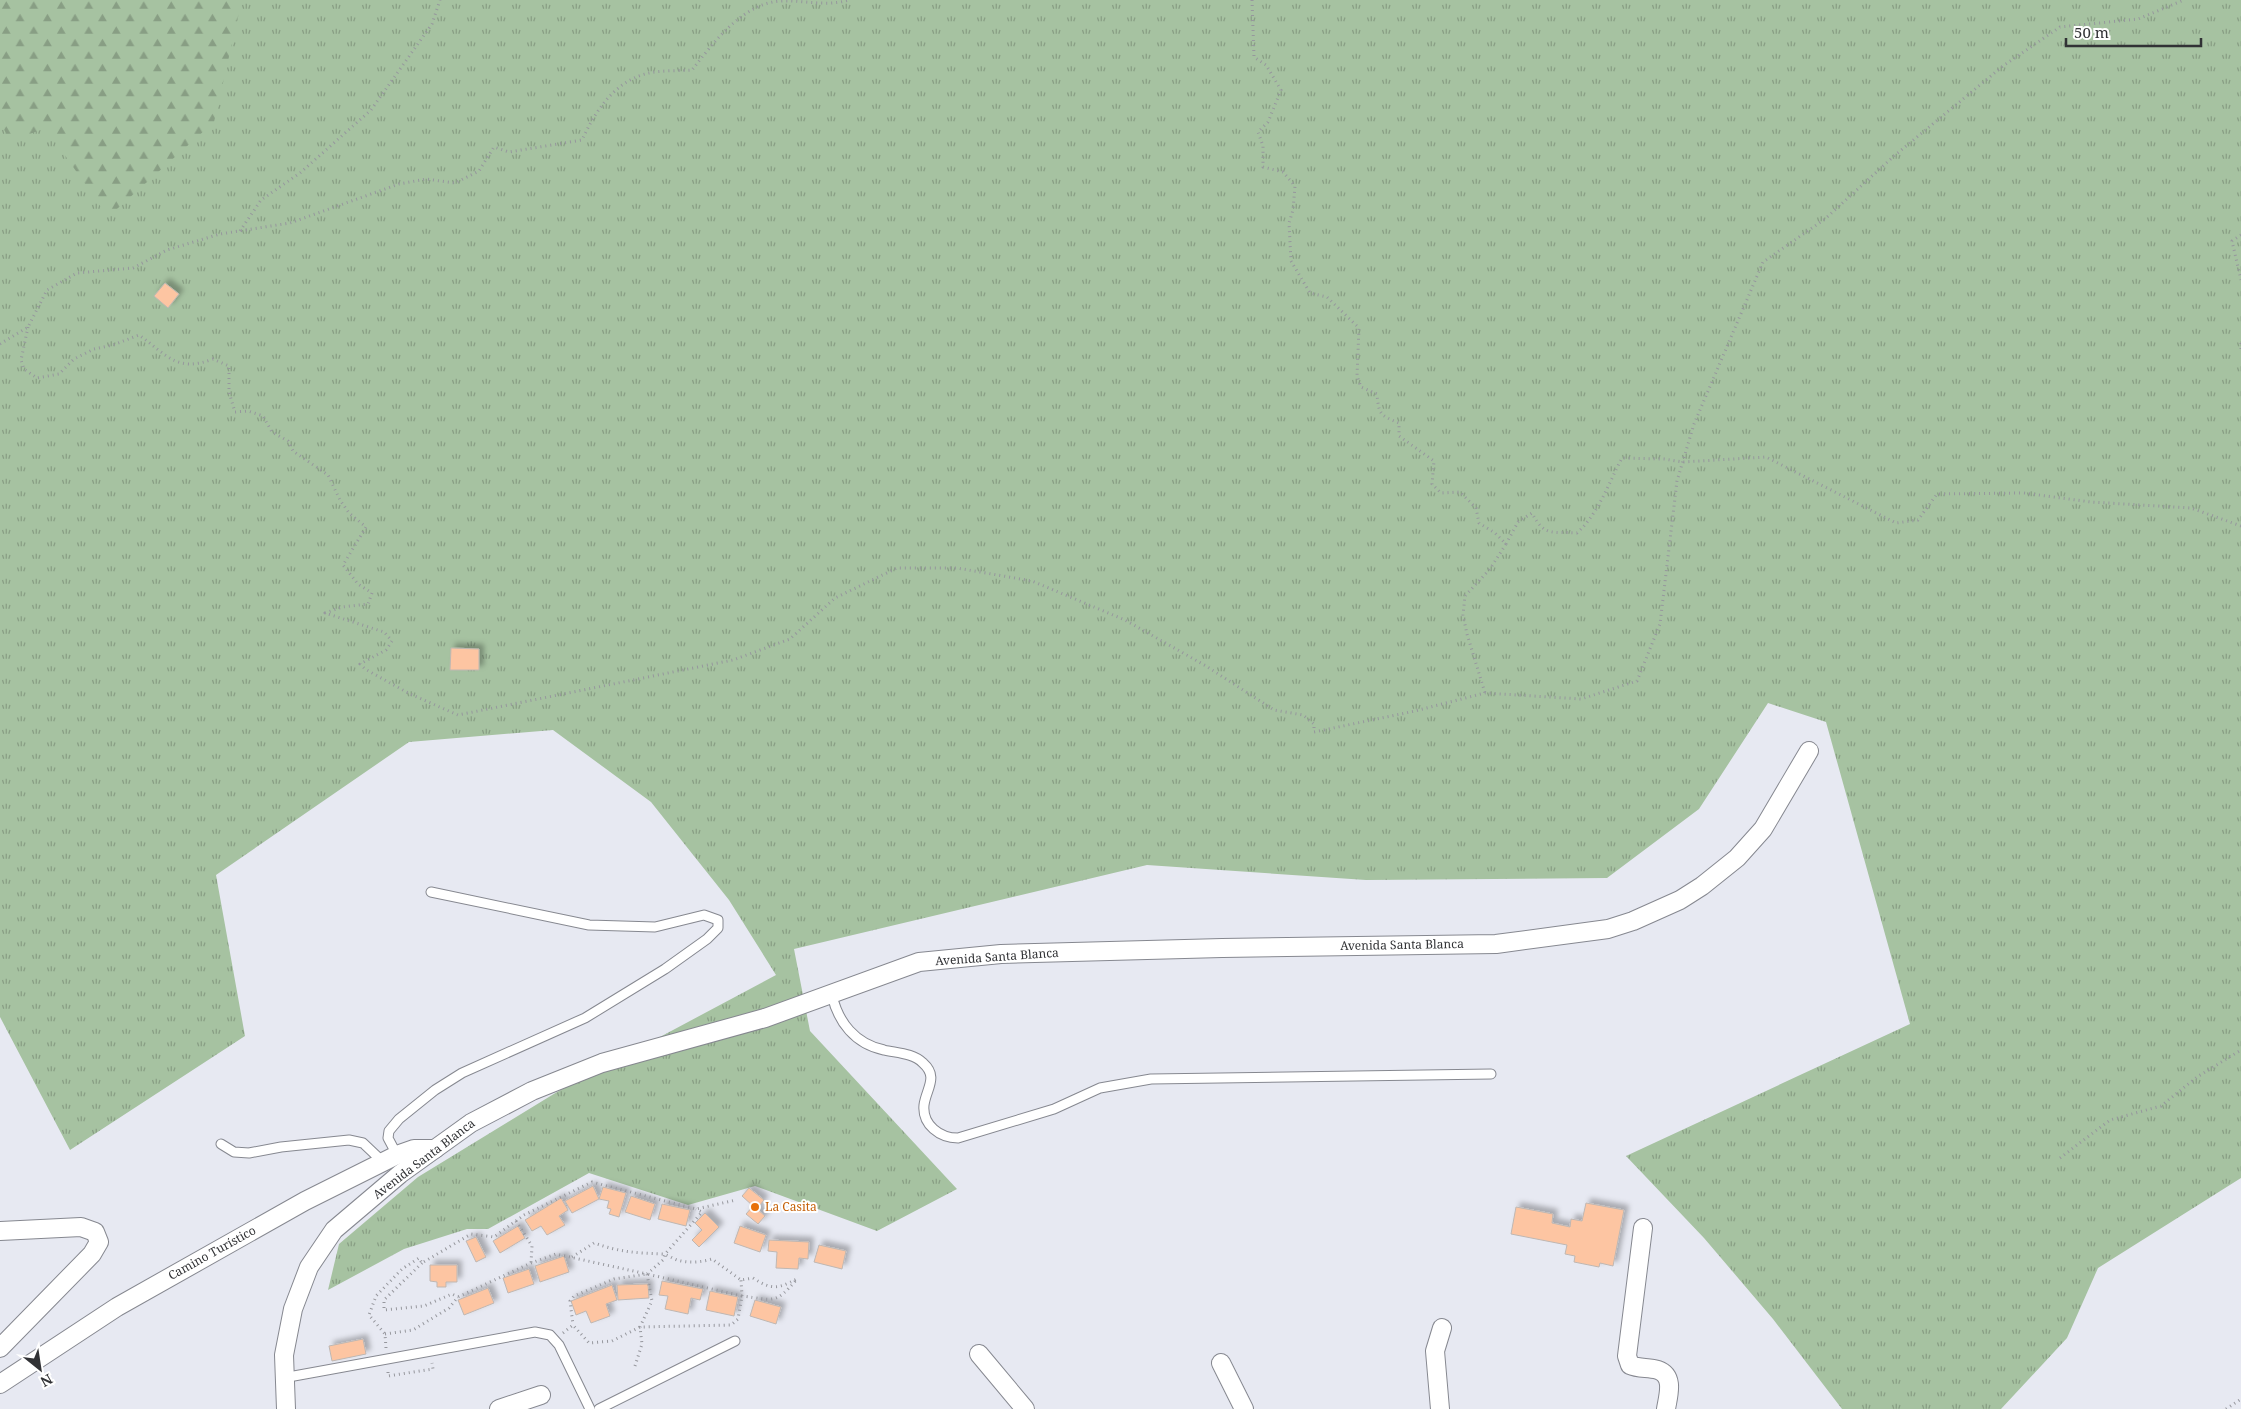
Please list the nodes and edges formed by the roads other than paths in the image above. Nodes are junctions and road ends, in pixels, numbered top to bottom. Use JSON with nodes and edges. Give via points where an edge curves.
{"nodes":[{"id":1,"x":1809,"y":751,"type":"dead end"},
{"id":2,"x":431,"y":892,"type":"dead end"},
{"id":3,"x":832,"y":995,"type":"junction"},
{"id":4,"x":1491,"y":1074,"type":"dead end"},
{"id":5,"x":221,"y":1144,"type":"dead end"},
{"id":6,"x":435,"y":1149,"type":"junction"},
{"id":7,"x":389,"y":1158,"type":"junction"},
{"id":8,"x":1643,"y":1228,"type":"dead end"},
{"id":9,"x":0,"y":1231,"type":"edge"},
{"id":10,"x":1442,"y":1328,"type":"dead end"},
{"id":11,"x":735,"y":1341,"type":"dead end"},
{"id":12,"x":0,"y":1348,"type":"edge"},
{"id":13,"x":979,"y":1354,"type":"dead end"},
{"id":14,"x":1221,"y":1363,"type":"dead end"},
{"id":15,"x":283,"y":1378,"type":"junction"},
{"id":16,"x":0,"y":1384,"type":"edge"},
{"id":17,"x":541,"y":1395,"type":"dead end"},
{"id":18,"x":286,"y":1409,"type":"edge"},
{"id":19,"x":499,"y":1409,"type":"edge"},
{"id":20,"x":590,"y":1409,"type":"edge"},
{"id":21,"x":599,"y":1409,"type":"edge"},
{"id":22,"x":1025,"y":1409,"type":"edge"},
{"id":23,"x":1244,"y":1409,"type":"edge"},
{"id":24,"x":1440,"y":1409,"type":"edge"},
{"id":25,"x":1666,"y":1409,"type":"edge"}],
"edges":[{"from":1,"to":3,"type":"street","name":"Avenida Santa Blanca","via":[[1764,828],[1730,864],[1680,900],[1633,922],[1608,929],[1496,944],[1001,954],[919,962]]},
{"from":2,"to":7,"type":"lane","via":[[589,925],[655,927],[704,915],[718,920],[718,928],[666,970],[585,1018],[462,1073],[435,1090],[389,1131]]},
{"from":3,"to":4,"type":"lane","via":[[839,1017],[862,1042],[923,1062],[931,1076],[924,1106],[927,1120],[936,1132],[950,1138],[1054,1109],[1100,1088],[1151,1079]]},
{"from":3,"to":6,"type":"street","name":"Avenida Santa Blanca","via":[[765,1018],[593,1067],[532,1091],[471,1123]]},
{"from":5,"to":7,"type":"lane","via":[[234,1152],[249,1153],[281,1146],[349,1140],[363,1143]]},
{"from":6,"to":7,"type":"street","name":"Camino Turístico","via":[[414,1149]]},
{"from":6,"to":15,"type":"street","name":"Avenida Santa Blanca","via":[[334,1230],[321,1248],[292,1309]]},
{"from":7,"to":16,"type":"street","name":"Camino Turístico","via":[[305,1201],[117,1307]]},
{"from":8,"to":25,"type":"street","via":[[1627,1356],[1630,1365],[1658,1370],[1668,1378],[1670,1386]]},
{"from":9,"to":12,"type":"street","via":[[81,1227],[95,1232],[99,1242],[92,1254]]},
{"from":10,"to":24,"type":"street","via":[[1435,1351]]},
{"from":11,"to":21,"type":"lane"},
{"from":13,"to":22,"type":"street"},
{"from":14,"to":23,"type":"street"},
{"from":15,"to":18,"type":"street","name":"Avenida Santa Blanca"},
{"from":15,"to":20,"type":"lane","via":[[536,1332],[550,1335],[559,1345]]},
{"from":17,"to":19,"type":"street"}]}
